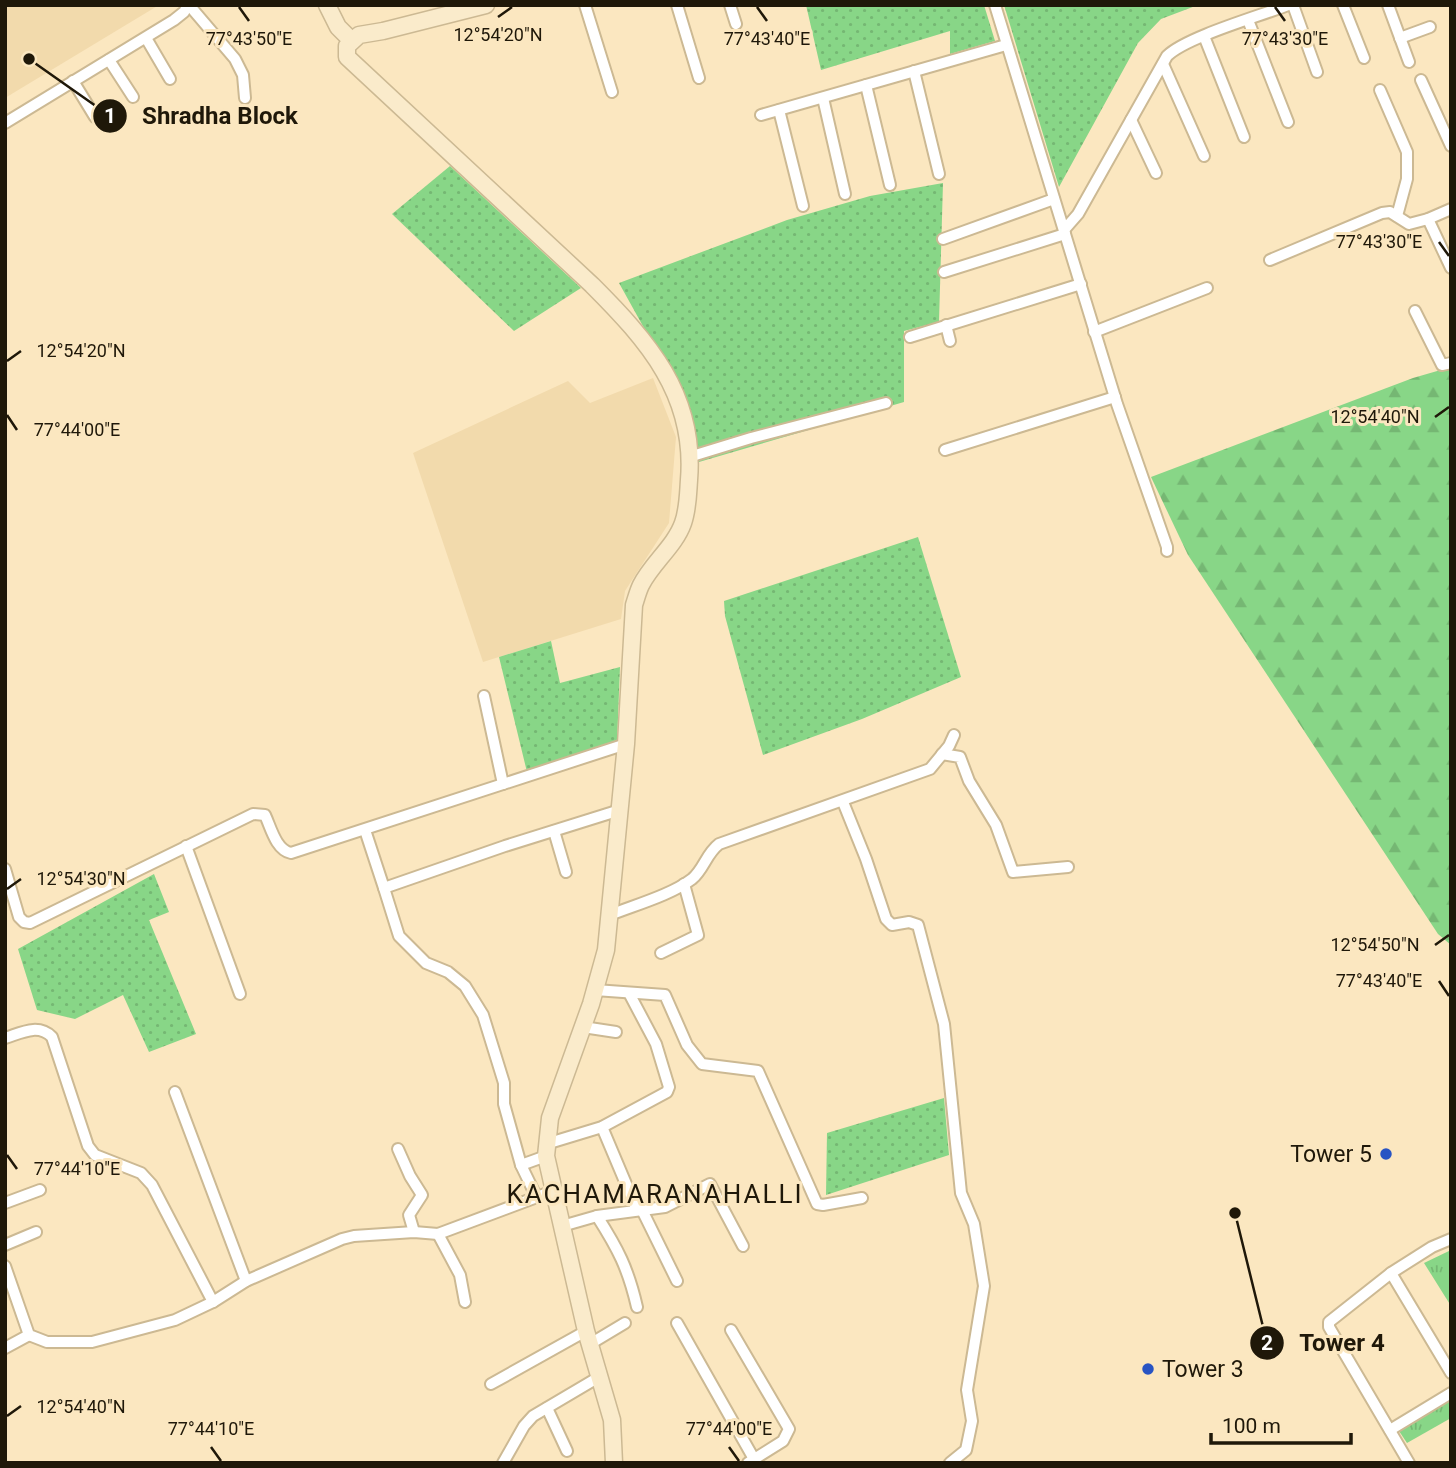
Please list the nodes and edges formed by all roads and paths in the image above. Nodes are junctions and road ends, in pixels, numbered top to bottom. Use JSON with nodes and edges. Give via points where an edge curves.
{"nodes":[{"id":1,"x":189,"y":5,"type":"edge"},
{"id":2,"x":327,"y":5,"type":"edge"},
{"id":3,"x":486,"y":5,"type":"edge"},
{"id":4,"x":585,"y":5,"type":"edge"},
{"id":5,"x":677,"y":5,"type":"edge"},
{"id":6,"x":730,"y":5,"type":"edge"},
{"id":7,"x":995,"y":5,"type":"edge"},
{"id":8,"x":1291,"y":5,"type":"edge"},
{"id":9,"x":1343,"y":5,"type":"edge"},
{"id":10,"x":1388,"y":5,"type":"edge"},
{"id":11,"x":1248,"y":20,"type":"junction"},
{"id":12,"x":736,"y":24,"type":"dead end"},
{"id":13,"x":1430,"y":27,"type":"dead end"},
{"id":14,"x":1204,"y":36,"type":"junction"},
{"id":15,"x":146,"y":38,"type":"junction"},
{"id":16,"x":1400,"y":38,"type":"junction"},
{"id":17,"x":352,"y":41,"type":"junction"},
{"id":18,"x":1006,"y":45,"type":"junction"},
{"id":19,"x":1364,"y":58,"type":"dead end"},
{"id":20,"x":109,"y":60,"type":"junction"},
{"id":21,"x":1409,"y":62,"type":"dead end"},
{"id":22,"x":1163,"y":64,"type":"junction"},
{"id":23,"x":914,"y":71,"type":"junction"},
{"id":24,"x":1317,"y":72,"type":"dead end"},
{"id":25,"x":699,"y":78,"type":"dead end"},
{"id":26,"x":170,"y":79,"type":"dead end"},
{"id":27,"x":1421,"y":80,"type":"dead end"},
{"id":28,"x":73,"y":81,"type":"junction"},
{"id":29,"x":866,"y":85,"type":"junction"},
{"id":30,"x":1380,"y":90,"type":"dead end"},
{"id":31,"x":612,"y":92,"type":"dead end"},
{"id":32,"x":133,"y":97,"type":"dead end"},
{"id":33,"x":823,"y":97,"type":"junction"},
{"id":34,"x":245,"y":98,"type":"dead end"},
{"id":35,"x":779,"y":110,"type":"junction"},
{"id":36,"x":761,"y":115,"type":"dead end"},
{"id":37,"x":95,"y":117,"type":"dead end"},
{"id":38,"x":1131,"y":120,"type":"junction"},
{"id":39,"x":1288,"y":122,"type":"dead end"},
{"id":40,"x":5,"y":123,"type":"edge"},
{"id":41,"x":1244,"y":137,"type":"dead end"},
{"id":42,"x":1451,"y":146,"type":"edge"},
{"id":43,"x":1204,"y":156,"type":"dead end"},
{"id":44,"x":1156,"y":173,"type":"dead end"},
{"id":45,"x":939,"y":174,"type":"dead end"},
{"id":46,"x":890,"y":185,"type":"dead end"},
{"id":47,"x":845,"y":194,"type":"dead end"},
{"id":48,"x":1055,"y":199,"type":"junction"},
{"id":49,"x":803,"y":206,"type":"dead end"},
{"id":50,"x":1451,"y":209,"type":"edge"},
{"id":51,"x":1397,"y":216,"type":"junction"},
{"id":52,"x":1427,"y":219,"type":"junction"},
{"id":53,"x":1065,"y":232,"type":"junction"},
{"id":54,"x":943,"y":239,"type":"dead end"},
{"id":55,"x":1270,"y":260,"type":"dead end"},
{"id":56,"x":1451,"y":268,"type":"edge"},
{"id":57,"x":944,"y":272,"type":"dead end"},
{"id":58,"x":1081,"y":284,"type":"junction"},
{"id":59,"x":1207,"y":288,"type":"dead end"},
{"id":60,"x":1415,"y":311,"type":"dead end"},
{"id":61,"x":946,"y":325,"type":"junction"},
{"id":62,"x":1094,"y":332,"type":"junction"},
{"id":63,"x":911,"y":337,"type":"dead end"},
{"id":64,"x":950,"y":341,"type":"dead end"},
{"id":65,"x":1451,"y":363,"type":"edge"},
{"id":66,"x":1115,"y":397,"type":"junction"},
{"id":67,"x":886,"y":403,"type":"dead end"},
{"id":68,"x":945,"y":450,"type":"dead end"},
{"id":69,"x":689,"y":457,"type":"junction"},
{"id":70,"x":1167,"y":551,"type":"dead end"},
{"id":71,"x":484,"y":696,"type":"dead end"},
{"id":72,"x":954,"y":735,"type":"dead end"},
{"id":73,"x":626,"y":744,"type":"junction"},
{"id":74,"x":942,"y":754,"type":"junction"},
{"id":75,"x":503,"y":784,"type":"junction"},
{"id":76,"x":843,"y":802,"type":"junction"},
{"id":77,"x":620,"y":810,"type":"junction"},
{"id":78,"x":365,"y":830,"type":"junction"},
{"id":79,"x":554,"y":831,"type":"junction"},
{"id":80,"x":186,"y":846,"type":"junction"},
{"id":81,"x":1068,"y":867,"type":"dead end"},
{"id":82,"x":5,"y":869,"type":"edge"},
{"id":83,"x":566,"y":872,"type":"dead end"},
{"id":84,"x":684,"y":884,"type":"junction"},
{"id":85,"x":384,"y":888,"type":"junction"},
{"id":86,"x":610,"y":915,"type":"junction"},
{"id":87,"x":661,"y":953,"type":"dead end"},
{"id":88,"x":595,"y":990,"type":"junction"},
{"id":89,"x":629,"y":993,"type":"junction"},
{"id":90,"x":240,"y":994,"type":"dead end"},
{"id":91,"x":583,"y":1027,"type":"junction"},
{"id":92,"x":616,"y":1032,"type":"dead end"},
{"id":93,"x":5,"y":1038,"type":"edge"},
{"id":94,"x":175,"y":1092,"type":"dead end"},
{"id":95,"x":602,"y":1127,"type":"junction"},
{"id":96,"x":398,"y":1149,"type":"dead end"},
{"id":97,"x":546,"y":1150,"type":"junction"},
{"id":98,"x":521,"y":1165,"type":"junction"},
{"id":99,"x":40,"y":1190,"type":"dead end"},
{"id":100,"x":553,"y":1191,"type":"junction"},
{"id":101,"x":536,"y":1196,"type":"junction"},
{"id":102,"x":862,"y":1198,"type":"dead end"},
{"id":103,"x":5,"y":1203,"type":"edge"},
{"id":104,"x":640,"y":1211,"type":"junction"},
{"id":105,"x":597,"y":1216,"type":"junction"},
{"id":106,"x":562,"y":1226,"type":"junction"},
{"id":107,"x":36,"y":1232,"type":"dead end"},
{"id":108,"x":414,"y":1232,"type":"junction"},
{"id":109,"x":438,"y":1234,"type":"junction"},
{"id":110,"x":1451,"y":1239,"type":"edge"},
{"id":111,"x":5,"y":1245,"type":"edge"},
{"id":112,"x":743,"y":1246,"type":"dead end"},
{"id":113,"x":5,"y":1266,"type":"edge"},
{"id":114,"x":1391,"y":1273,"type":"junction"},
{"id":115,"x":677,"y":1280,"type":"dead end"},
{"id":116,"x":246,"y":1281,"type":"junction"},
{"id":117,"x":213,"y":1302,"type":"junction"},
{"id":118,"x":465,"y":1302,"type":"dead end"},
{"id":119,"x":637,"y":1307,"type":"dead end"},
{"id":120,"x":625,"y":1323,"type":"dead end"},
{"id":121,"x":677,"y":1323,"type":"dead end"},
{"id":122,"x":731,"y":1330,"type":"dead end"},
{"id":123,"x":29,"y":1335,"type":"junction"},
{"id":124,"x":588,"y":1338,"type":"junction"},
{"id":125,"x":5,"y":1348,"type":"edge"},
{"id":126,"x":1451,"y":1373,"type":"edge"},
{"id":127,"x":599,"y":1377,"type":"junction"},
{"id":128,"x":491,"y":1384,"type":"dead end"},
{"id":129,"x":1451,"y":1393,"type":"edge"},
{"id":130,"x":547,"y":1408,"type":"junction"},
{"id":131,"x":1390,"y":1430,"type":"junction"},
{"id":132,"x":567,"y":1451,"type":"dead end"},
{"id":133,"x":751,"y":1461,"type":"edge"},
{"id":134,"x":503,"y":1463,"type":"edge"},
{"id":135,"x":614,"y":1463,"type":"edge"},
{"id":136,"x":950,"y":1463,"type":"edge"},
{"id":137,"x":1409,"y":1463,"type":"edge"}],
"edges":[{"from":1,"to":15,"type":"street"},
{"from":1,"to":34,"type":"street","via":[[235,59],[243,75]]},
{"from":2,"to":17,"type":"street","via":[[338,27]]},
{"from":3,"to":17,"type":"street","via":[[359,35]]},
{"from":4,"to":31,"type":"street"},
{"from":5,"to":25,"type":"street"},
{"from":6,"to":12,"type":"street"},
{"from":7,"to":18,"type":"street"},
{"from":8,"to":11,"type":"street"},
{"from":8,"to":24,"type":"street"},
{"from":9,"to":19,"type":"street"},
{"from":10,"to":16,"type":"street"},
{"from":11,"to":14,"type":"street"},
{"from":11,"to":39,"type":"street"},
{"from":13,"to":16,"type":"street"},
{"from":14,"to":22,"type":"street","via":[[1173,51]]},
{"from":14,"to":41,"type":"street"},
{"from":15,"to":20,"type":"street"},
{"from":15,"to":26,"type":"street"},
{"from":16,"to":21,"type":"street"},
{"from":17,"to":69,"type":"street","via":[[347,57],[592,285],[643,340],[679,401]]},
{"from":18,"to":23,"type":"street"},
{"from":18,"to":48,"type":"street"},
{"from":20,"to":28,"type":"street"},
{"from":20,"to":32,"type":"street"},
{"from":22,"to":38,"type":"street"},
{"from":22,"to":43,"type":"street"},
{"from":23,"to":29,"type":"street"},
{"from":23,"to":45,"type":"street"},
{"from":27,"to":42,"type":"street"},
{"from":28,"to":37,"type":"street"},
{"from":28,"to":40,"type":"street"},
{"from":29,"to":33,"type":"street"},
{"from":29,"to":46,"type":"street"},
{"from":30,"to":51,"type":"street","via":[[1407,152],[1407,179]]},
{"from":33,"to":35,"type":"street"},
{"from":33,"to":47,"type":"street"},
{"from":35,"to":36,"type":"street"},
{"from":35,"to":49,"type":"street"},
{"from":38,"to":44,"type":"street"},
{"from":38,"to":53,"type":"street"},
{"from":48,"to":53,"type":"street"},
{"from":48,"to":54,"type":"street"},
{"from":50,"to":52,"type":"street"},
{"from":51,"to":52,"type":"street","via":[[1409,224]]},
{"from":51,"to":55,"type":"street","via":[[1382,213]]},
{"from":52,"to":56,"type":"street"},
{"from":53,"to":57,"type":"street"},
{"from":53,"to":58,"type":"street"},
{"from":58,"to":61,"type":"street"},
{"from":58,"to":62,"type":"street"},
{"from":59,"to":62,"type":"street"},
{"from":60,"to":65,"type":"street","via":[[1442,365]]},
{"from":61,"to":63,"type":"street"},
{"from":61,"to":64,"type":"street"},
{"from":62,"to":66,"type":"street"},
{"from":66,"to":68,"type":"street"},
{"from":66,"to":70,"type":"street"},
{"from":67,"to":69,"type":"street"},
{"from":69,"to":73,"type":"street","via":[[680,531],[642,583],[634,605]]},
{"from":71,"to":75,"type":"street"},
{"from":72,"to":74,"type":"street"},
{"from":73,"to":75,"type":"street"},
{"from":73,"to":77,"type":"street"},
{"from":74,"to":76,"type":"street","via":[[930,769]]},
{"from":74,"to":81,"type":"street","via":[[960,757],[996,825],[1013,872]]},
{"from":75,"to":78,"type":"street"},
{"from":76,"to":84,"type":"street","via":[[719,844]]},
{"from":76,"to":136,"type":"street","via":[[886,919],[892,925],[918,925],[944,1024],[961,1194],[974,1224],[984,1286],[967,1390],[972,1421],[966,1450]]},
{"from":77,"to":79,"type":"street"},
{"from":77,"to":86,"type":"street"},
{"from":78,"to":80,"type":"street","via":[[291,853],[280,847],[265,814],[259,814]]},
{"from":78,"to":85,"type":"street"},
{"from":79,"to":83,"type":"street"},
{"from":79,"to":85,"type":"street"},
{"from":80,"to":82,"type":"street","via":[[30,923],[19,917]]},
{"from":80,"to":90,"type":"street"},
{"from":84,"to":86,"type":"street"},
{"from":84,"to":87,"type":"street","via":[[698,935]]},
{"from":85,"to":98,"type":"street","via":[[399,936],[426,963],[465,986],[483,1015],[504,1083]]},
{"from":86,"to":88,"type":"street"},
{"from":88,"to":89,"type":"street"},
{"from":88,"to":91,"type":"street"},
{"from":89,"to":95,"type":"street","via":[[656,1044],[669,1087],[663,1096]]},
{"from":89,"to":102,"type":"street","via":[[665,995],[687,1045],[702,1064],[758,1071],[817,1204]]},
{"from":91,"to":92,"type":"street"},
{"from":91,"to":97,"type":"street","via":[[550,1118]]},
{"from":93,"to":117,"type":"street","via":[[34,1029],[52,1037],[88,1146],[95,1154],[141,1173],[152,1185]]},
{"from":94,"to":116,"type":"street"},
{"from":95,"to":97,"type":"street"},
{"from":95,"to":104,"type":"street"},
{"from":96,"to":108,"type":"street","via":[[422,1195],[409,1215]]},
{"from":97,"to":98,"type":"street"},
{"from":97,"to":100,"type":"street"},
{"from":98,"to":101,"type":"street"},
{"from":99,"to":103,"type":"street"},
{"from":100,"to":101,"type":"street"},
{"from":100,"to":106,"type":"street"},
{"from":101,"to":109,"type":"street"},
{"from":104,"to":105,"type":"street"},
{"from":104,"to":112,"type":"street","via":[[665,1207],[710,1184]]},
{"from":104,"to":115,"type":"street"},
{"from":105,"to":106,"type":"street"},
{"from":105,"to":119,"type":"street","via":[[630,1275]]},
{"from":106,"to":124,"type":"street"},
{"from":107,"to":111,"type":"street"},
{"from":108,"to":109,"type":"street"},
{"from":108,"to":116,"type":"street","via":[[354,1236]]},
{"from":109,"to":118,"type":"street","via":[[460,1275]]},
{"from":110,"to":114,"type":"street"},
{"from":113,"to":123,"type":"street"},
{"from":114,"to":126,"type":"street"},
{"from":114,"to":131,"type":"street","via":[[1332,1319],[1329,1327]]},
{"from":116,"to":117,"type":"street"},
{"from":117,"to":123,"type":"street","via":[[175,1320],[92,1342],[47,1342]]},
{"from":120,"to":124,"type":"street"},
{"from":121,"to":133,"type":"street"},
{"from":122,"to":133,"type":"street","via":[[789,1429],[783,1441]]},
{"from":123,"to":125,"type":"street"},
{"from":124,"to":127,"type":"street"},
{"from":124,"to":128,"type":"street"},
{"from":127,"to":130,"type":"street"},
{"from":127,"to":135,"type":"street","via":[[612,1420]]},
{"from":129,"to":131,"type":"street"},
{"from":130,"to":132,"type":"street"},
{"from":130,"to":134,"type":"street","via":[[524,1426]]},
{"from":131,"to":137,"type":"street"}]}
